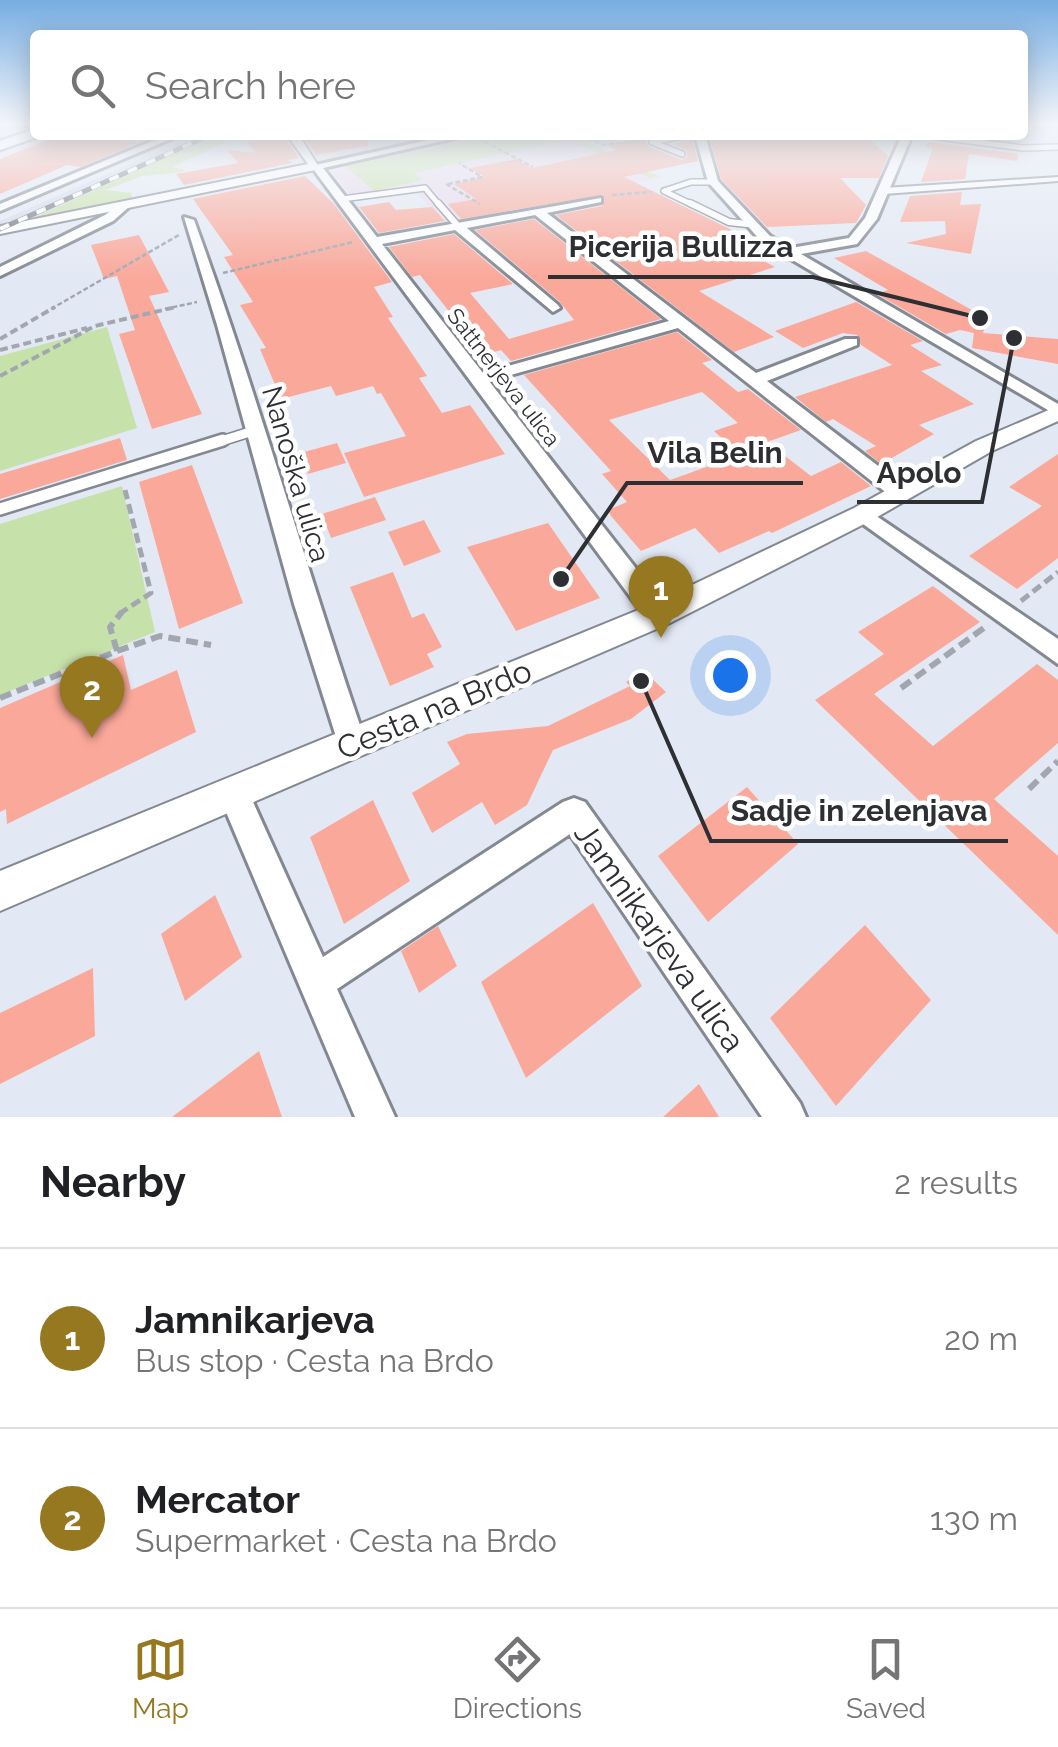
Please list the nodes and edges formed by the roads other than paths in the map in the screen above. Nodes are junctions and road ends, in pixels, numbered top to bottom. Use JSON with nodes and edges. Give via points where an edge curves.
{"nodes":[{"id":1,"x":76,"y":176,"type":"edge"},
{"id":2,"x":267,"y":176,"type":"edge"},
{"id":3,"x":324,"y":176,"type":"edge"},
{"id":4,"x":711,"y":176,"type":"edge"},
{"id":5,"x":890,"y":176,"type":"edge"},
{"id":6,"x":1058,"y":179,"type":"edge"},
{"id":7,"x":713,"y":182,"type":"junction"},
{"id":8,"x":884,"y":192,"type":"junction"},
{"id":9,"x":342,"y":199,"type":"junction"},
{"id":10,"x":597,"y":200,"type":"road end"},
{"id":11,"x":124,"y":206,"type":"junction"},
{"id":12,"x":0,"y":208,"type":"edge"},
{"id":13,"x":538,"y":211,"type":"junction"},
{"id":14,"x":747,"y":224,"type":"junction"},
{"id":15,"x":188,"y":225,"type":"road end"},
{"id":16,"x":458,"y":226,"type":"junction"},
{"id":17,"x":0,"y":230,"type":"edge"},
{"id":18,"x":372,"y":240,"type":"junction"},
{"id":19,"x":790,"y":252,"type":"junction"},
{"id":20,"x":0,"y":272,"type":"edge"},
{"id":21,"x":553,"y":308,"type":"dead end"},
{"id":22,"x":684,"y":322,"type":"junction"},
{"id":23,"x":851,"y":342,"type":"dead end"},
{"id":24,"x":478,"y":379,"type":"junction"},
{"id":25,"x":756,"y":379,"type":"junction"},
{"id":26,"x":1058,"y":412,"type":"edge"},
{"id":27,"x":253,"y":431,"type":"junction"},
{"id":28,"x":900,"y":493,"type":"junction"},
{"id":29,"x":0,"y":509,"type":"edge"},
{"id":30,"x":863,"y":514,"type":"junction"},
{"id":31,"x":658,"y":615,"type":"junction"},
{"id":32,"x":1058,"y":654,"type":"edge"},
{"id":33,"x":352,"y":743,"type":"junction"},
{"id":34,"x":233,"y":793,"type":"junction"},
{"id":35,"x":0,"y":891,"type":"edge"},
{"id":36,"x":316,"y":982,"type":"junction"},
{"id":37,"x":375,"y":1117,"type":"edge"},
{"id":38,"x":786,"y":1117,"type":"edge"}],
"edges":[{"from":1,"to":12,"type":"street"},
{"from":2,"to":11,"type":"street"},
{"from":3,"to":9,"type":"street","name":"Sattnerjeva ulica"},
{"from":4,"to":7,"type":"street"},
{"from":5,"to":8,"type":"street"},
{"from":6,"to":8,"type":"street"},
{"from":7,"to":14,"type":"street"},
{"from":7,"to":14,"type":"lane","via":[[664,191]]},
{"from":8,"to":19,"type":"street","via":[[854,241]]},
{"from":9,"to":16,"type":"lane","via":[[425,188]]},
{"from":9,"to":18,"type":"street","name":"Sattnerjeva ulica"},
{"from":10,"to":13,"type":"street"},
{"from":11,"to":17,"type":"street"},
{"from":11,"to":20,"type":"street"},
{"from":13,"to":16,"type":"street"},
{"from":13,"to":22,"type":"street"},
{"from":14,"to":19,"type":"street"},
{"from":15,"to":27,"type":"street","name":"Nanoška ulica"},
{"from":16,"to":18,"type":"street"},
{"from":16,"to":21,"type":"street"},
{"from":18,"to":24,"type":"street","name":"Sattnerjeva ulica"},
{"from":19,"to":26,"type":"street"},
{"from":22,"to":24,"type":"street"},
{"from":22,"to":25,"type":"street"},
{"from":23,"to":25,"type":"street"},
{"from":24,"to":31,"type":"street","name":"Sattnerjeva ulica"},
{"from":25,"to":28,"type":"street"},
{"from":26,"to":28,"type":"street","name":"Cesta na Brdo"},
{"from":27,"to":29,"type":"lane"},
{"from":27,"to":33,"type":"street","name":"Nanoška ulica"},
{"from":28,"to":30,"type":"street","name":"Cesta na Brdo"},
{"from":30,"to":31,"type":"street","name":"Cesta na Brdo"},
{"from":30,"to":32,"type":"street"},
{"from":31,"to":33,"type":"street","name":"Cesta na Brdo"},
{"from":33,"to":34,"type":"street","name":"Cesta na Brdo"},
{"from":34,"to":35,"type":"street","name":"Cesta na Brdo"},
{"from":34,"to":36,"type":"street"},
{"from":36,"to":37,"type":"street"},
{"from":36,"to":38,"type":"street","name":"Jamnikarjeva ulica","via":[[574,812]]}]}
